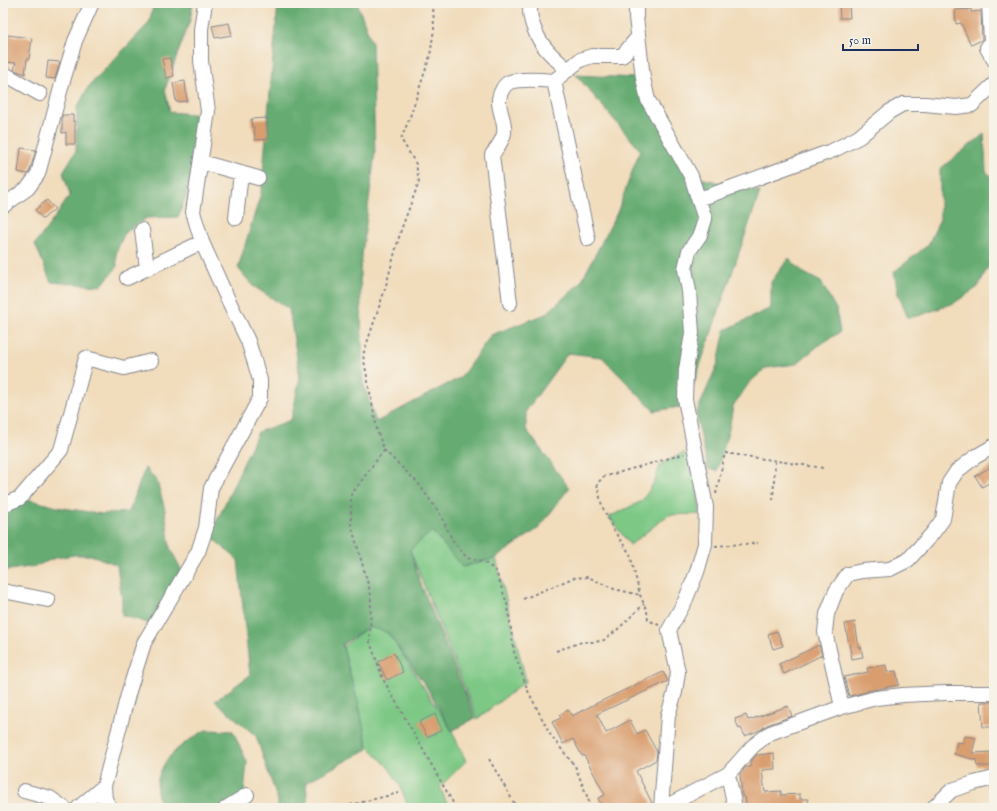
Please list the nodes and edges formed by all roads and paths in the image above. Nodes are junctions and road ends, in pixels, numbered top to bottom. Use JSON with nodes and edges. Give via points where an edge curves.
{"nodes":[{"id":1,"x":92,"y":3,"type":"edge"},
{"id":2,"x":205,"y":3,"type":"edge"},
{"id":3,"x":433,"y":3,"type":"edge"},
{"id":4,"x":531,"y":3,"type":"edge"},
{"id":5,"x":636,"y":3,"type":"edge"},
{"id":6,"x":989,"y":3,"type":"edge"},
{"id":7,"x":638,"y":37,"type":"junction"},
{"id":8,"x":994,"y":60,"type":"edge"},
{"id":9,"x":568,"y":70,"type":"junction"},
{"id":10,"x":3,"y":73,"type":"edge"},
{"id":11,"x":554,"y":81,"type":"junction"},
{"id":12,"x":994,"y":84,"type":"edge"},
{"id":13,"x":40,"y":94,"type":"dead end"},
{"id":14,"x":201,"y":162,"type":"junction"},
{"id":15,"x":242,"y":173,"type":"junction"},
{"id":16,"x":258,"y":178,"type":"dead end"},
{"id":17,"x":698,"y":198,"type":"junction"},
{"id":18,"x":3,"y":206,"type":"edge"},
{"id":19,"x":236,"y":218,"type":"dead end"},
{"id":20,"x":142,"y":230,"type":"dead end"},
{"id":21,"x":588,"y":239,"type":"dead end"},
{"id":22,"x":202,"y":242,"type":"junction"},
{"id":23,"x":147,"y":268,"type":"junction"},
{"id":24,"x":126,"y":278,"type":"dead end"},
{"id":25,"x":510,"y":303,"type":"dead end"},
{"id":26,"x":150,"y":361,"type":"dead end"},
{"id":27,"x":994,"y":446,"type":"edge"},
{"id":28,"x":384,"y":450,"type":"junction"},
{"id":29,"x":694,"y":451,"type":"junction"},
{"id":30,"x":776,"y":461,"type":"junction"},
{"id":31,"x":823,"y":468,"type":"dead end"},
{"id":32,"x":773,"y":500,"type":"dead end"},
{"id":33,"x":705,"y":503,"type":"junction"},
{"id":34,"x":3,"y":505,"type":"edge"},
{"id":35,"x":758,"y":543,"type":"dead end"},
{"id":36,"x":704,"y":548,"type":"junction"},
{"id":37,"x":3,"y":591,"type":"edge"},
{"id":38,"x":640,"y":595,"type":"junction"},
{"id":39,"x":522,"y":599,"type":"dead end"},
{"id":40,"x":48,"y":600,"type":"dead end"},
{"id":41,"x":644,"y":604,"type":"junction"},
{"id":42,"x":669,"y":630,"type":"junction"},
{"id":43,"x":556,"y":651,"type":"dead end"},
{"id":44,"x":994,"y":693,"type":"edge"},
{"id":45,"x":842,"y":707,"type":"junction"},
{"id":46,"x":489,"y":759,"type":"dead end"},
{"id":47,"x":728,"y":774,"type":"junction"},
{"id":48,"x":994,"y":778,"type":"edge"},
{"id":49,"x":104,"y":786,"type":"junction"},
{"id":50,"x":24,"y":791,"type":"dead end"},
{"id":51,"x":398,"y":793,"type":"dead end"},
{"id":52,"x":246,"y":795,"type":"dead end"},
{"id":53,"x":64,"y":808,"type":"edge"},
{"id":54,"x":78,"y":808,"type":"edge"},
{"id":55,"x":110,"y":808,"type":"edge"},
{"id":56,"x":226,"y":808,"type":"edge"},
{"id":57,"x":346,"y":808,"type":"edge"},
{"id":58,"x":456,"y":808,"type":"edge"},
{"id":59,"x":517,"y":808,"type":"edge"},
{"id":60,"x":591,"y":808,"type":"edge"},
{"id":61,"x":662,"y":808,"type":"edge"},
{"id":62,"x":735,"y":808,"type":"edge"},
{"id":63,"x":933,"y":808,"type":"edge"}],
"edges":[{"from":1,"to":18,"type":"street","via":[[75,41],[38,174],[28,188]]},
{"from":2,"to":14,"type":"street","via":[[201,29],[201,61],[208,111]]},
{"from":3,"to":28,"type":"path","via":[[434,29],[430,56],[401,140],[416,164],[419,182],[401,230],[363,355],[377,430]]},
{"from":4,"to":9,"type":"street","via":[[529,9],[533,28],[546,50]]},
{"from":5,"to":7,"type":"street"},
{"from":6,"to":8,"type":"street","via":[[991,42],[987,48]]},
{"from":7,"to":9,"type":"street","via":[[622,56],[592,56],[580,60]]},
{"from":7,"to":17,"type":"street","via":[[642,78],[648,100],[691,176]]},
{"from":9,"to":11,"type":"street"},
{"from":10,"to":13,"type":"street"},
{"from":11,"to":21,"type":"street"},
{"from":11,"to":25,"type":"street","via":[[539,79],[510,82],[502,89],[499,100],[504,134],[492,155]]},
{"from":12,"to":17,"type":"street","via":[[972,105],[956,107],[903,104],[859,137],[834,150]]},
{"from":14,"to":15,"type":"street"},
{"from":14,"to":22,"type":"street","via":[[193,212]]},
{"from":15,"to":16,"type":"street"},
{"from":15,"to":19,"type":"street"},
{"from":17,"to":29,"type":"street","via":[[705,219],[700,235],[689,251],[685,269],[692,333],[684,399]]},
{"from":20,"to":23,"type":"street"},
{"from":22,"to":23,"type":"street"},
{"from":22,"to":49,"type":"street","via":[[248,342],[260,380],[260,398],[211,488],[206,528],[198,552],[144,643]]},
{"from":23,"to":24,"type":"street"},
{"from":26,"to":34,"type":"street","via":[[124,368],[86,358],[61,450],[20,498]]},
{"from":27,"to":45,"type":"street","via":[[957,471],[949,484],[943,519],[908,560],[890,569],[848,574],[836,591],[827,614],[825,632]]},
{"from":28,"to":58,"type":"path","via":[[351,495],[351,524],[371,595],[370,642],[383,679]]},
{"from":28,"to":60,"type":"path","via":[[418,483],[440,514],[453,541],[467,558],[483,562],[496,571],[508,607],[514,652],[528,691],[551,736],[575,766]]},
{"from":29,"to":33,"type":"street"},
{"from":29,"to":38,"type":"path","via":[[603,477],[597,484],[602,506],[614,531],[630,554]]},
{"from":30,"to":31,"type":"path"},
{"from":30,"to":32,"type":"path"},
{"from":30,"to":33,"type":"path","via":[[726,453],[714,501]]},
{"from":33,"to":36,"type":"street"},
{"from":35,"to":36,"type":"path"},
{"from":36,"to":42,"type":"street","via":[[685,601]]},
{"from":37,"to":40,"type":"street"},
{"from":38,"to":39,"type":"path","via":[[614,589],[588,577],[573,578]]},
{"from":38,"to":41,"type":"path"},
{"from":41,"to":42,"type":"path","via":[[648,620]]},
{"from":41,"to":43,"type":"path","via":[[604,640],[582,642]]},
{"from":42,"to":61,"type":"street","via":[[678,672],[668,715]]},
{"from":44,"to":45,"type":"street","via":[[903,695],[876,698]]},
{"from":45,"to":47,"type":"street","via":[[770,733],[753,746]]},
{"from":46,"to":59,"type":"path"},
{"from":47,"to":61,"type":"street"},
{"from":47,"to":62,"type":"street"},
{"from":48,"to":63,"type":"street","via":[[952,790]]},
{"from":49,"to":54,"type":"street"},
{"from":49,"to":55,"type":"street","via":[[105,800]]},
{"from":50,"to":53,"type":"street","via":[[50,798]]},
{"from":51,"to":57,"type":"path"},
{"from":52,"to":56,"type":"street"}]}
